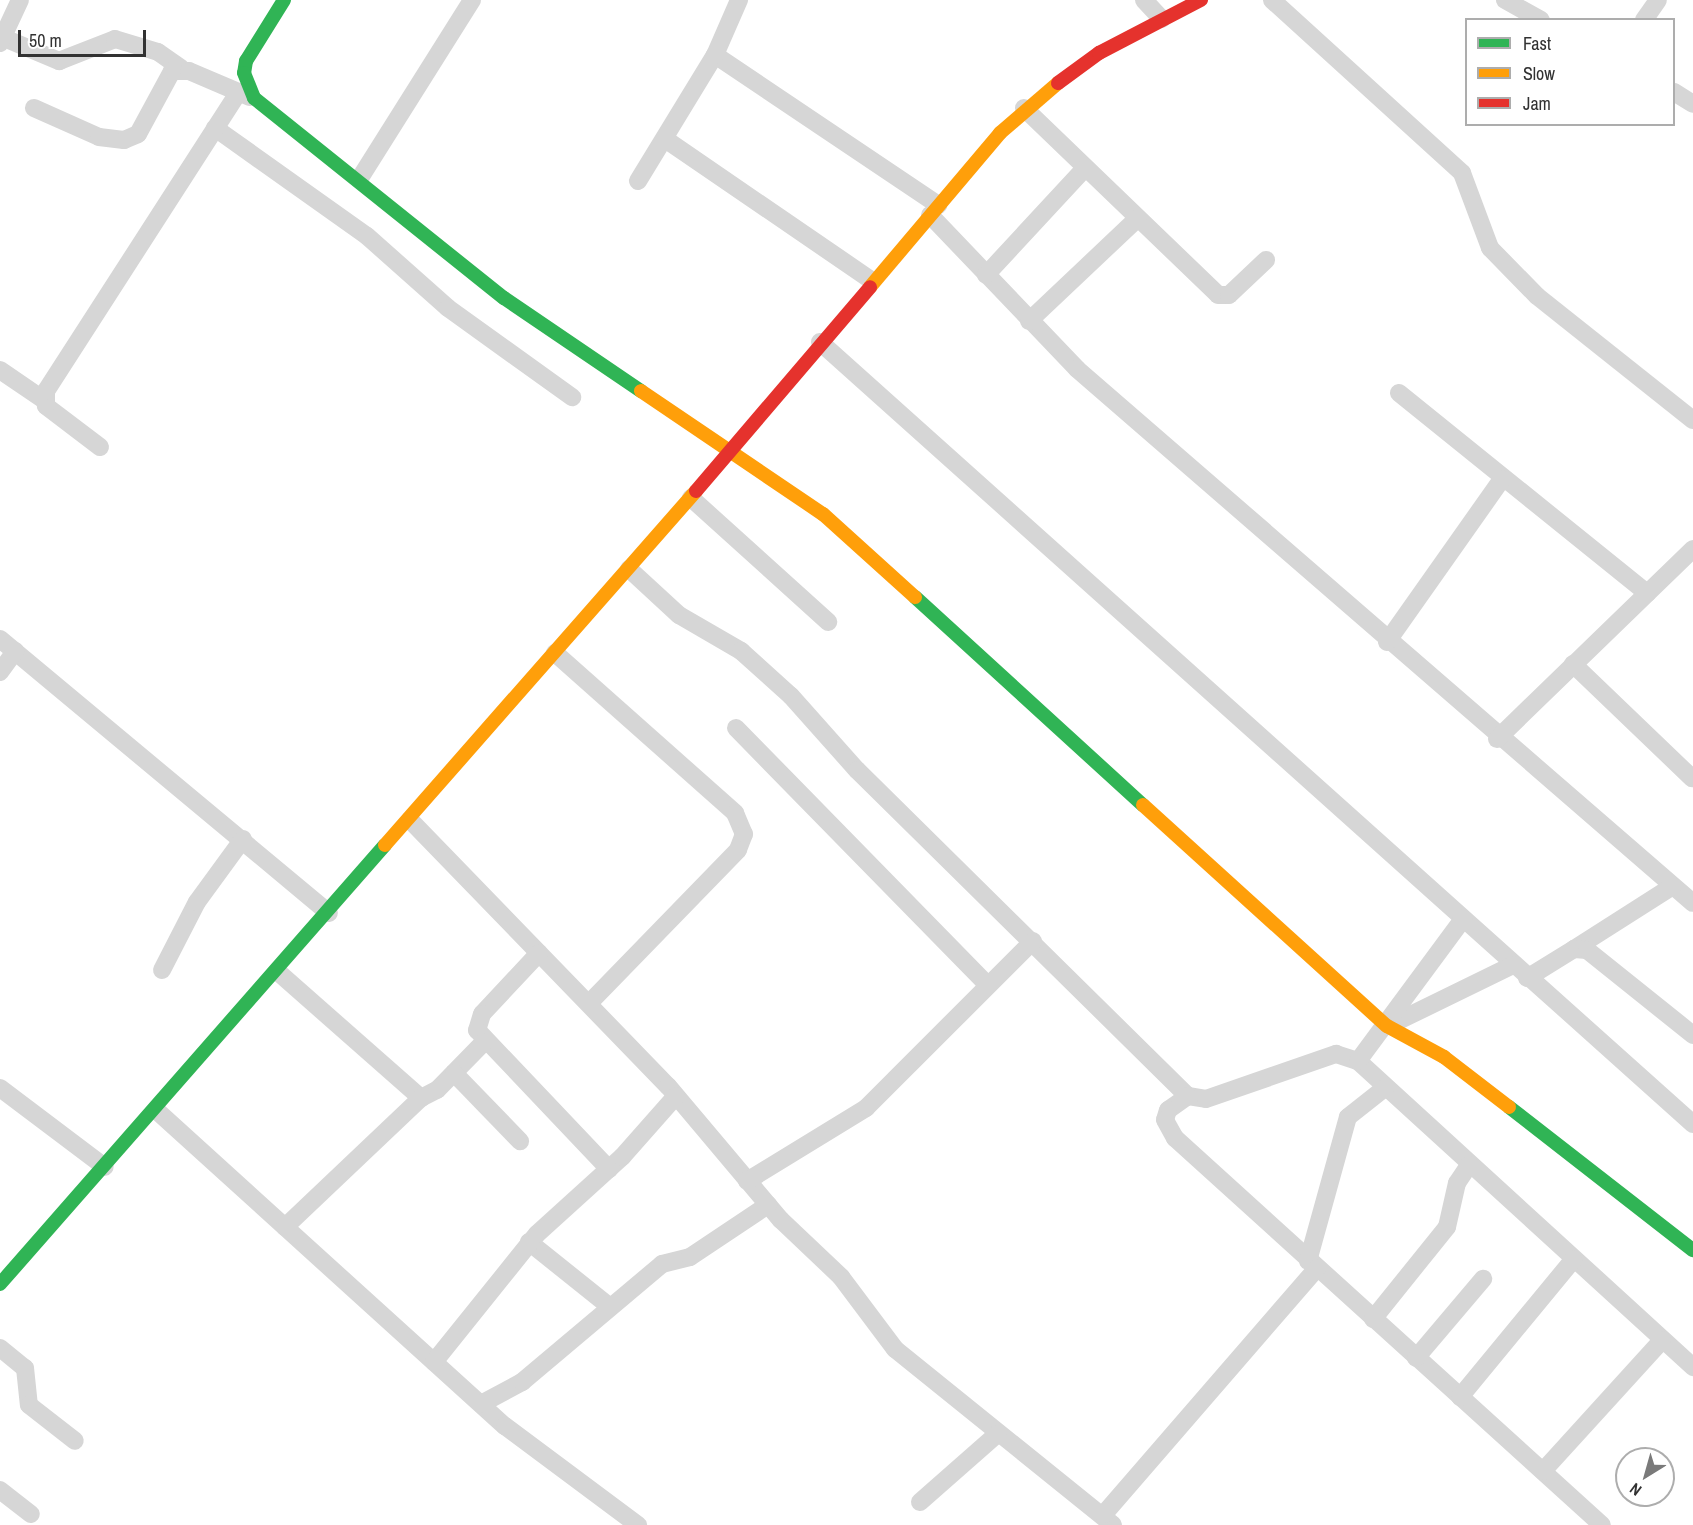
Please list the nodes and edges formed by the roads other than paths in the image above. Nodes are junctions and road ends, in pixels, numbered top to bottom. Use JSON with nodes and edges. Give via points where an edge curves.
{"nodes":[{"id":1,"x":20,"y":0,"type":"edge"},
{"id":2,"x":284,"y":0,"type":"edge"},
{"id":3,"x":472,"y":0,"type":"edge"},
{"id":4,"x":739,"y":0,"type":"edge"},
{"id":5,"x":1144,"y":0,"type":"edge"},
{"id":6,"x":1201,"y":0,"type":"edge"},
{"id":7,"x":1272,"y":0,"type":"edge"},
{"id":8,"x":1505,"y":0,"type":"edge"},
{"id":9,"x":1658,"y":0,"type":"edge"},
{"id":10,"x":1537,"y":18,"type":"edge"},
{"id":11,"x":1645,"y":18,"type":"edge"},
{"id":12,"x":1162,"y":19,"type":"junction"},
{"id":13,"x":2,"y":40,"type":"edge"},
{"id":14,"x":715,"y":55,"type":"junction"},
{"id":15,"x":181,"y":69,"type":"junction"},
{"id":16,"x":1675,"y":93,"type":"edge"},
{"id":17,"x":246,"y":96,"type":"junction"},
{"id":18,"x":1693,"y":104,"type":"edge"},
{"id":19,"x":34,"y":108,"type":"dead end"},
{"id":20,"x":1024,"y":108,"type":"junction"},
{"id":21,"x":215,"y":128,"type":"junction"},
{"id":22,"x":665,"y":139,"type":"junction"},
{"id":23,"x":1085,"y":168,"type":"junction"},
{"id":24,"x":360,"y":178,"type":"junction"},
{"id":25,"x":638,"y":181,"type":"dead end"},
{"id":26,"x":934,"y":210,"type":"junction"},
{"id":27,"x":1137,"y":219,"type":"junction"},
{"id":28,"x":1266,"y":260,"type":"dead end"},
{"id":29,"x":986,"y":275,"type":"junction"},
{"id":30,"x":872,"y":281,"type":"junction"},
{"id":31,"x":1029,"y":321,"type":"junction"},
{"id":32,"x":820,"y":342,"type":"junction"},
{"id":33,"x":0,"y":370,"type":"edge"},
{"id":34,"x":1399,"y":393,"type":"dead end"},
{"id":35,"x":572,"y":397,"type":"dead end"},
{"id":36,"x":44,"y":400,"type":"junction"},
{"id":37,"x":1693,"y":420,"type":"edge"},
{"id":38,"x":100,"y":447,"type":"dead end"},
{"id":39,"x":732,"y":450,"type":"junction"},
{"id":40,"x":1502,"y":479,"type":"junction"},
{"id":41,"x":691,"y":498,"type":"junction"},
{"id":42,"x":1693,"y":549,"type":"edge"},
{"id":43,"x":629,"y":569,"type":"junction"},
{"id":44,"x":1647,"y":593,"type":"junction"},
{"id":45,"x":828,"y":622,"type":"dead end"},
{"id":46,"x":0,"y":639,"type":"edge"},
{"id":47,"x":1387,"y":642,"type":"junction"},
{"id":48,"x":15,"y":651,"type":"junction"},
{"id":49,"x":555,"y":653,"type":"junction"},
{"id":50,"x":1573,"y":664,"type":"junction"},
{"id":51,"x":0,"y":672,"type":"edge"},
{"id":52,"x":736,"y":728,"type":"dead end"},
{"id":53,"x":1497,"y":739,"type":"junction"},
{"id":54,"x":1692,"y":778,"type":"edge"},
{"id":55,"x":410,"y":820,"type":"junction"},
{"id":56,"x":243,"y":839,"type":"junction"},
{"id":57,"x":1673,"y":886,"type":"junction"},
{"id":58,"x":1693,"y":903,"type":"edge"},
{"id":59,"x":329,"y":913,"type":"junction"},
{"id":60,"x":1463,"y":919,"type":"junction"},
{"id":61,"x":1033,"y":941,"type":"junction"},
{"id":62,"x":1574,"y":949,"type":"junction"},
{"id":63,"x":539,"y":952,"type":"junction"},
{"id":64,"x":1513,"y":965,"type":"junction"},
{"id":65,"x":162,"y":970,"type":"dead end"},
{"id":66,"x":278,"y":972,"type":"junction"},
{"id":67,"x":1527,"y":978,"type":"junction"},
{"id":68,"x":988,"y":985,"type":"junction"},
{"id":69,"x":588,"y":1004,"type":"junction"},
{"id":70,"x":1387,"y":1026,"type":"junction"},
{"id":71,"x":1693,"y":1035,"type":"edge"},
{"id":72,"x":484,"y":1042,"type":"junction"},
{"id":73,"x":1359,"y":1061,"type":"junction"},
{"id":74,"x":454,"y":1073,"type":"junction"},
{"id":75,"x":1386,"y":1087,"type":"junction"},
{"id":76,"x":0,"y":1088,"type":"edge"},
{"id":77,"x":676,"y":1096,"type":"junction"},
{"id":78,"x":1188,"y":1096,"type":"junction"},
{"id":79,"x":421,"y":1098,"type":"junction"},
{"id":80,"x":156,"y":1110,"type":"junction"},
{"id":81,"x":1693,"y":1124,"type":"edge"},
{"id":82,"x":520,"y":1141,"type":"dead end"},
{"id":83,"x":1469,"y":1165,"type":"junction"},
{"id":84,"x":105,"y":1167,"type":"junction"},
{"id":85,"x":609,"y":1169,"type":"junction"},
{"id":86,"x":747,"y":1181,"type":"junction"},
{"id":87,"x":768,"y":1205,"type":"junction"},
{"id":88,"x":285,"y":1227,"type":"junction"},
{"id":89,"x":530,"y":1242,"type":"junction"},
{"id":90,"x":1693,"y":1250,"type":"edge"},
{"id":91,"x":1573,"y":1260,"type":"junction"},
{"id":92,"x":1313,"y":1265,"type":"junction"},
{"id":93,"x":1483,"y":1279,"type":"dead end"},
{"id":94,"x":0,"y":1284,"type":"edge"},
{"id":95,"x":610,"y":1307,"type":"junction"},
{"id":96,"x":1373,"y":1319,"type":"junction"},
{"id":97,"x":1662,"y":1340,"type":"junction"},
{"id":98,"x":0,"y":1347,"type":"edge"},
{"id":99,"x":1416,"y":1358,"type":"junction"},
{"id":100,"x":434,"y":1362,"type":"junction"},
{"id":101,"x":1693,"y":1367,"type":"edge"},
{"id":102,"x":1460,"y":1397,"type":"junction"},
{"id":103,"x":481,"y":1404,"type":"junction"},
{"id":104,"x":997,"y":1434,"type":"junction"},
{"id":105,"x":75,"y":1441,"type":"dead end"},
{"id":106,"x":1543,"y":1472,"type":"junction"},
{"id":107,"x":0,"y":1490,"type":"edge"},
{"id":108,"x":920,"y":1502,"type":"dead end"},
{"id":109,"x":31,"y":1514,"type":"dead end"},
{"id":110,"x":1109,"y":1520,"type":"edge"},
{"id":111,"x":638,"y":1525,"type":"edge"},
{"id":112,"x":1602,"y":1525,"type":"edge"}],
"edges":[{"from":1,"to":13,"type":"street"},
{"from":2,"to":17,"type":"street","via":[[246,61]]},
{"from":3,"to":24,"type":"street"},
{"from":4,"to":14,"type":"street"},
{"from":5,"to":12,"type":"street"},
{"from":6,"to":12,"type":"street"},
{"from":7,"to":37,"type":"street","via":[[1462,173],[1490,248],[1537,296]]},
{"from":8,"to":10,"type":"street"},
{"from":9,"to":11,"type":"street"},
{"from":12,"to":20,"type":"street","via":[[1091,58]]},
{"from":13,"to":15,"type":"street","via":[[60,61],[115,39],[158,52]]},
{"from":14,"to":22,"type":"street"},
{"from":14,"to":26,"type":"street"},
{"from":15,"to":17,"type":"street"},
{"from":15,"to":19,"type":"street","via":[[164,80],[132,139],[99,137]]},
{"from":16,"to":18,"type":"street"},
{"from":17,"to":21,"type":"street"},
{"from":17,"to":24,"type":"street"},
{"from":20,"to":23,"type":"street"},
{"from":20,"to":26,"type":"street"},
{"from":21,"to":35,"type":"street","via":[[360,231],[448,308]]},
{"from":21,"to":36,"type":"street"},
{"from":22,"to":25,"type":"street"},
{"from":22,"to":30,"type":"street"},
{"from":23,"to":27,"type":"street"},
{"from":23,"to":29,"type":"street"},
{"from":24,"to":39,"type":"street","via":[[504,298]]},
{"from":26,"to":29,"type":"street"},
{"from":26,"to":30,"type":"street"},
{"from":27,"to":28,"type":"street","via":[[1218,295],[1229,295]]},
{"from":27,"to":31,"type":"street"},
{"from":29,"to":31,"type":"street"},
{"from":30,"to":32,"type":"street"},
{"from":31,"to":47,"type":"street"},
{"from":32,"to":39,"type":"street"},
{"from":32,"to":60,"type":"street","via":[[1236,709]]},
{"from":33,"to":36,"type":"street"},
{"from":34,"to":40,"type":"street"},
{"from":36,"to":38,"type":"street"},
{"from":39,"to":41,"type":"street"},
{"from":39,"to":70,"type":"street","via":[[831,521]]},
{"from":40,"to":44,"type":"street"},
{"from":40,"to":47,"type":"street"},
{"from":41,"to":43,"type":"street"},
{"from":41,"to":45,"type":"street"},
{"from":42,"to":44,"type":"street"},
{"from":43,"to":49,"type":"street"},
{"from":43,"to":61,"type":"street","via":[[679,615],[741,651],[772,679],[857,770]]},
{"from":44,"to":50,"type":"street"},
{"from":46,"to":48,"type":"street"},
{"from":47,"to":53,"type":"street"},
{"from":48,"to":51,"type":"street"},
{"from":48,"to":56,"type":"street"},
{"from":49,"to":55,"type":"street"},
{"from":49,"to":69,"type":"street","via":[[735,813],[744,834],[738,850]]},
{"from":50,"to":53,"type":"street"},
{"from":50,"to":54,"type":"street"},
{"from":52,"to":68,"type":"street"},
{"from":53,"to":57,"type":"street"},
{"from":55,"to":59,"type":"street"},
{"from":55,"to":63,"type":"street"},
{"from":56,"to":59,"type":"street"},
{"from":56,"to":65,"type":"street","via":[[197,902]]},
{"from":57,"to":58,"type":"street"},
{"from":57,"to":62,"type":"street"},
{"from":59,"to":66,"type":"street"},
{"from":60,"to":64,"type":"street"},
{"from":60,"to":70,"type":"street"},
{"from":61,"to":68,"type":"street"},
{"from":61,"to":78,"type":"street"},
{"from":62,"to":67,"type":"street"},
{"from":62,"to":71,"type":"street","via":[[1587,950]]},
{"from":63,"to":69,"type":"street"},
{"from":63,"to":72,"type":"street","via":[[482,1014],[477,1030]]},
{"from":64,"to":67,"type":"street"},
{"from":64,"to":70,"type":"street"},
{"from":66,"to":79,"type":"street"},
{"from":66,"to":80,"type":"street"},
{"from":67,"to":81,"type":"street"},
{"from":68,"to":86,"type":"street","via":[[866,1108]]},
{"from":69,"to":77,"type":"street"},
{"from":70,"to":73,"type":"street"},
{"from":70,"to":90,"type":"street","via":[[1444,1057]]},
{"from":72,"to":74,"type":"street"},
{"from":72,"to":85,"type":"street"},
{"from":73,"to":75,"type":"street"},
{"from":73,"to":78,"type":"street","via":[[1336,1054],[1206,1099]]},
{"from":74,"to":79,"type":"street"},
{"from":74,"to":82,"type":"street"},
{"from":75,"to":83,"type":"street"},
{"from":75,"to":92,"type":"street","via":[[1348,1117]]},
{"from":76,"to":84,"type":"street"},
{"from":77,"to":85,"type":"street"},
{"from":77,"to":86,"type":"street"},
{"from":78,"to":92,"type":"street","via":[[1168,1110],[1168,1130]]},
{"from":79,"to":88,"type":"street"},
{"from":80,"to":84,"type":"street"},
{"from":80,"to":88,"type":"street"},
{"from":83,"to":91,"type":"street"},
{"from":83,"to":96,"type":"street","via":[[1457,1183],[1447,1227]]},
{"from":84,"to":94,"type":"street"},
{"from":85,"to":89,"type":"street"},
{"from":86,"to":87,"type":"street"},
{"from":87,"to":95,"type":"street","via":[[690,1257],[662,1264]]},
{"from":87,"to":104,"type":"street","via":[[841,1277],[895,1349]]},
{"from":88,"to":100,"type":"street"},
{"from":89,"to":95,"type":"street"},
{"from":89,"to":100,"type":"street"},
{"from":91,"to":97,"type":"street"},
{"from":91,"to":102,"type":"street"},
{"from":92,"to":96,"type":"street"},
{"from":92,"to":110,"type":"street"},
{"from":93,"to":99,"type":"street"},
{"from":95,"to":103,"type":"street","via":[[522,1383]]},
{"from":96,"to":99,"type":"street"},
{"from":97,"to":101,"type":"street"},
{"from":97,"to":106,"type":"street"},
{"from":98,"to":105,"type":"street","via":[[25,1368],[29,1405]]},
{"from":99,"to":102,"type":"street"},
{"from":100,"to":103,"type":"street"},
{"from":102,"to":106,"type":"street"},
{"from":103,"to":111,"type":"street"},
{"from":104,"to":108,"type":"street"},
{"from":104,"to":110,"type":"street"},
{"from":106,"to":112,"type":"street"},
{"from":107,"to":109,"type":"street"}]}
